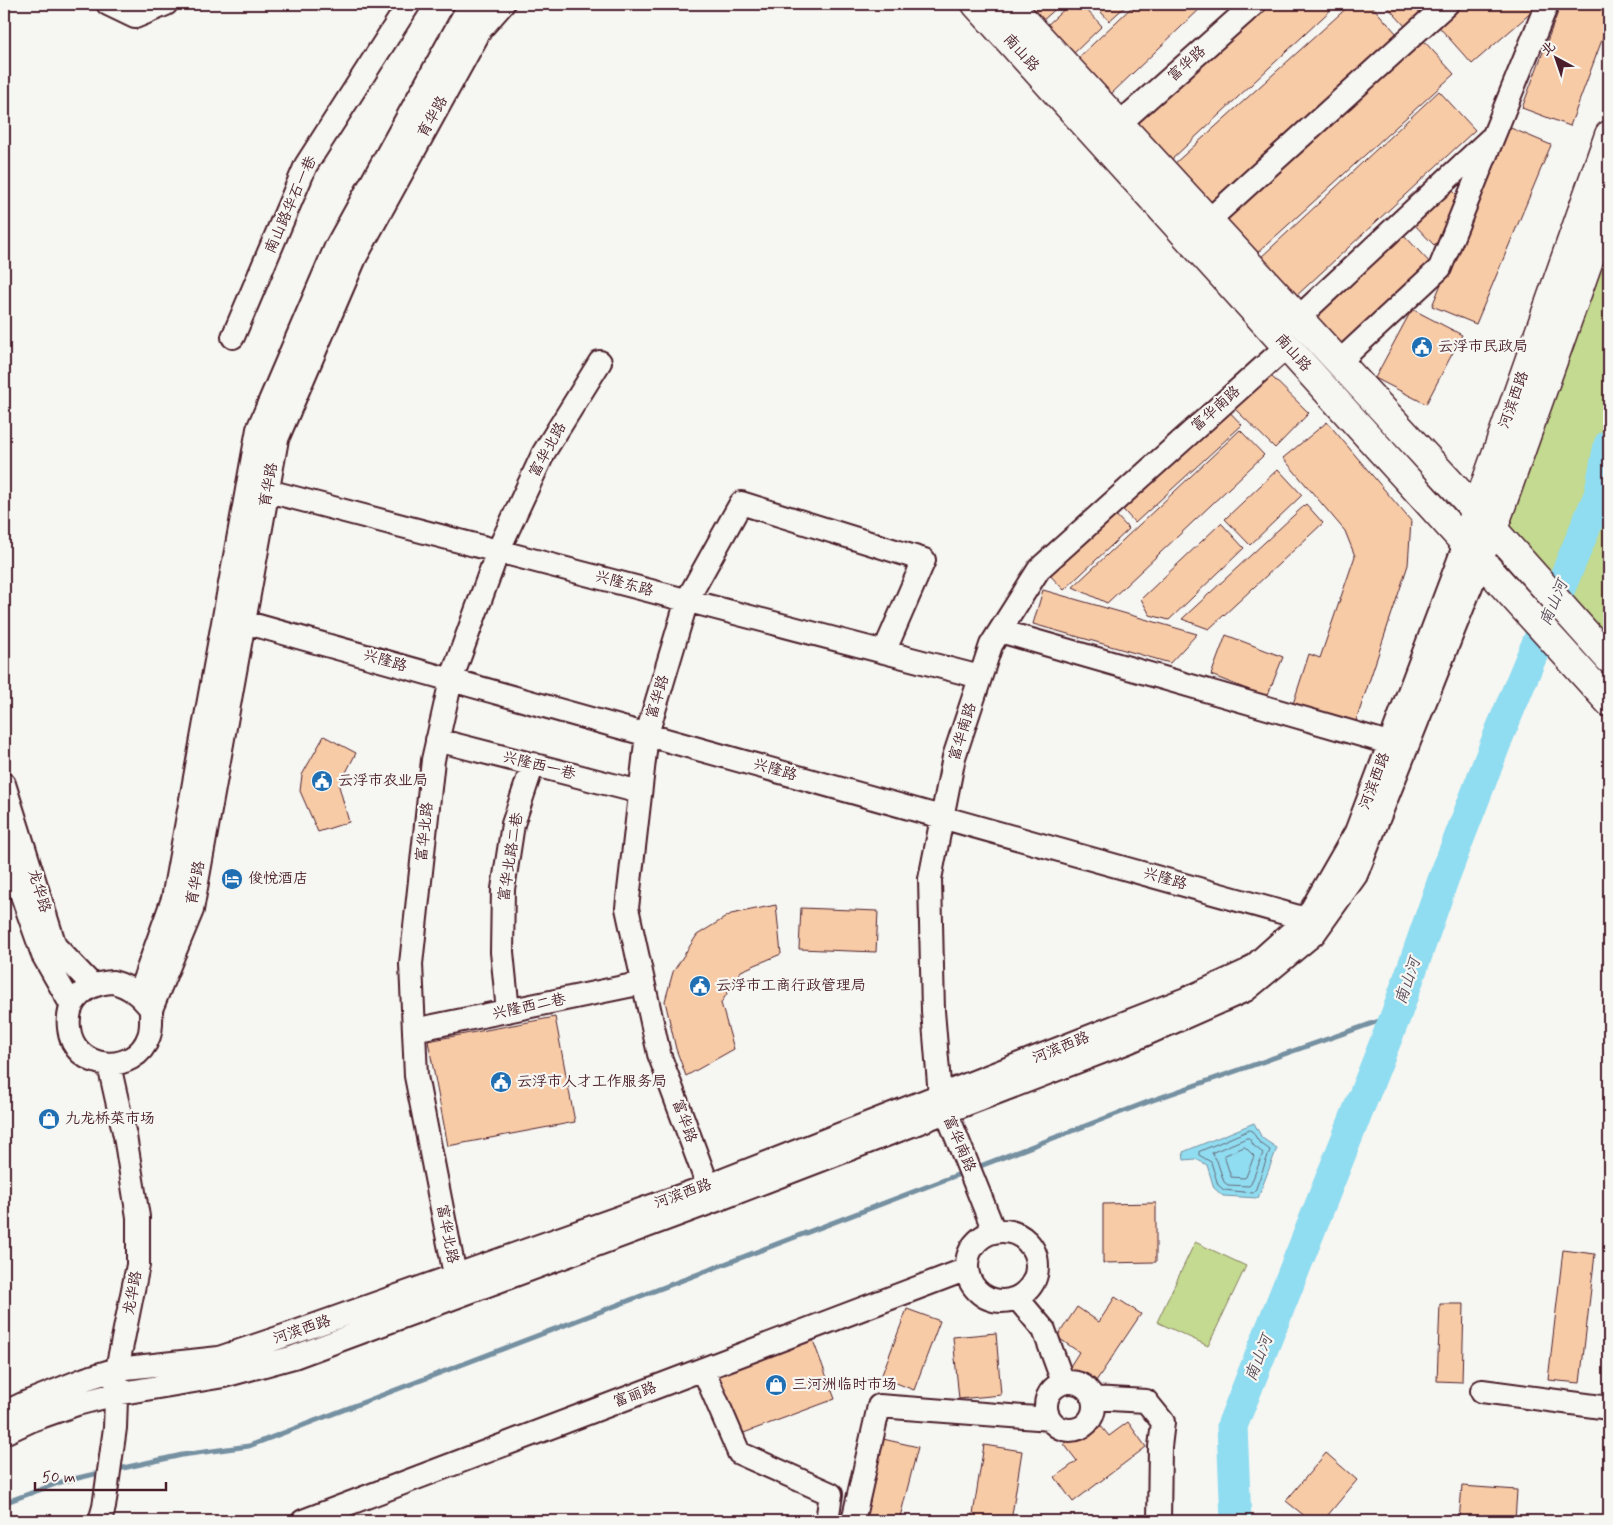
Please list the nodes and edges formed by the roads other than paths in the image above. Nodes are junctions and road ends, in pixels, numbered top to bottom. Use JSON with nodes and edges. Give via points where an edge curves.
{"nodes":[{"id":1,"x":108,"y":4,"type":"edge"},
{"id":2,"x":166,"y":4,"type":"edge"},
{"id":3,"x":409,"y":4,"type":"edge"},
{"id":4,"x":474,"y":4,"type":"edge"},
{"id":5,"x":503,"y":4,"type":"edge"},
{"id":6,"x":976,"y":4,"type":"edge"},
{"id":7,"x":1010,"y":4,"type":"edge"},
{"id":8,"x":1254,"y":4,"type":"edge"},
{"id":9,"x":1447,"y":4,"type":"edge"},
{"id":10,"x":1547,"y":4,"type":"edge"},
{"id":11,"x":1120,"y":124,"type":"junction"},
{"id":12,"x":1494,"y":135,"type":"junction"},
{"id":13,"x":1609,"y":135,"type":"edge"},
{"id":14,"x":1609,"y":204,"type":"edge"},
{"id":15,"x":1209,"y":220,"type":"junction"},
{"id":16,"x":1298,"y":318,"type":"junction"},
{"id":17,"x":233,"y":337,"type":"dead end"},
{"id":18,"x":1286,"y":346,"type":"junction"},
{"id":19,"x":600,"y":362,"type":"dead end"},
{"id":20,"x":1339,"y":362,"type":"junction"},
{"id":21,"x":268,"y":491,"type":"junction"},
{"id":22,"x":1484,"y":519,"type":"junction"},
{"id":23,"x":498,"y":551,"type":"junction"},
{"id":24,"x":1473,"y":552,"type":"junction"},
{"id":25,"x":687,"y":600,"type":"junction"},
{"id":26,"x":244,"y":622,"type":"junction"},
{"id":27,"x":1000,"y":631,"type":"junction"},
{"id":28,"x":884,"y":652,"type":"junction"},
{"id":29,"x":1609,"y":659,"type":"edge"},
{"id":30,"x":980,"y":677,"type":"junction"},
{"id":31,"x":451,"y":680,"type":"junction"},
{"id":32,"x":1609,"y":702,"type":"edge"},
{"id":33,"x":647,"y":734,"type":"junction"},
{"id":34,"x":437,"y":740,"type":"junction"},
{"id":35,"x":1389,"y":744,"type":"junction"},
{"id":36,"x":533,"y":764,"type":"junction"},
{"id":37,"x":4,"y":784,"type":"edge"},
{"id":38,"x":640,"y":792,"type":"junction"},
{"id":39,"x":942,"y":817,"type":"junction"},
{"id":40,"x":4,"y":844,"type":"edge"},
{"id":41,"x":1306,"y":919,"type":"junction"},
{"id":42,"x":644,"y":983,"type":"junction"},
{"id":43,"x":93,"y":986,"type":"junction"},
{"id":44,"x":145,"y":1001,"type":"junction"},
{"id":45,"x":72,"y":1006,"type":"junction"},
{"id":46,"x":508,"y":1011,"type":"junction"},
{"id":47,"x":414,"y":1030,"type":"junction"},
{"id":48,"x":109,"y":1065,"type":"junction"},
{"id":49,"x":946,"y":1113,"type":"junction"},
{"id":50,"x":708,"y":1186,"type":"junction"},
{"id":51,"x":990,"y":1222,"type":"junction"},
{"id":52,"x":967,"y":1268,"type":"junction"},
{"id":53,"x":454,"y":1275,"type":"junction"},
{"id":54,"x":1017,"y":1298,"type":"junction"},
{"id":55,"x":704,"y":1369,"type":"junction"},
{"id":56,"x":117,"y":1370,"type":"junction"},
{"id":57,"x":1063,"y":1382,"type":"junction"},
{"id":58,"x":1482,"y":1391,"type":"dead end"},
{"id":59,"x":116,"y":1394,"type":"junction"},
{"id":60,"x":1093,"y":1398,"type":"junction"},
{"id":61,"x":1609,"y":1408,"type":"edge"},
{"id":62,"x":4,"y":1414,"type":"edge"},
{"id":63,"x":1050,"y":1419,"type":"junction"},
{"id":64,"x":4,"y":1432,"type":"edge"},
{"id":65,"x":102,"y":1514,"type":"edge"},
{"id":66,"x":303,"y":1521,"type":"edge"},
{"id":67,"x":827,"y":1521,"type":"edge"},
{"id":68,"x":853,"y":1521,"type":"edge"},
{"id":69,"x":1160,"y":1521,"type":"edge"}],
"edges":[{"from":1,"to":2,"type":"street","via":[[135,18]]},
{"from":3,"to":17,"type":"street","name":"南山路华石一巷","via":[[306,165]]},
{"from":4,"to":44,"type":"street","name":"育华路","via":[[464,15],[336,246],[258,429],[173,899]]},
{"from":5,"to":21,"type":"street","name":"育华路","via":[[481,29],[355,258],[277,439]]},
{"from":6,"to":18,"type":"main road","name":"南山路"},
{"from":7,"to":11,"type":"main road","name":"南山路"},
{"from":8,"to":11,"type":"street","name":"富华路"},
{"from":9,"to":15,"type":"street"},
{"from":10,"to":12,"type":"street"},
{"from":11,"to":15,"type":"main road","name":"南山路"},
{"from":12,"to":16,"type":"street"},
{"from":12,"to":20,"type":"street","via":[[1440,268]]},
{"from":13,"to":22,"type":"main road","name":"河滨西路"},
{"from":14,"to":22,"type":"main road","name":"河滨西路"},
{"from":15,"to":16,"type":"main road","name":"南山路"},
{"from":16,"to":20,"type":"main road","name":"南山路"},
{"from":18,"to":24,"type":"main road","name":"南山路"},
{"from":18,"to":27,"type":"street","name":"富华南路","via":[[1039,569]]},
{"from":19,"to":23,"type":"street","name":"富华北路","via":[[544,452]]},
{"from":20,"to":22,"type":"main road","name":"南山路"},
{"from":21,"to":23,"type":"street","name":"兴隆东路"},
{"from":21,"to":26,"type":"street","name":"育华路"},
{"from":22,"to":24,"type":"main road","name":"河滨西路"},
{"from":22,"to":29,"type":"main road","name":"南山路"},
{"from":23,"to":25,"type":"street","name":"兴隆东路"},
{"from":23,"to":31,"type":"street","name":"富华北路"},
{"from":24,"to":32,"type":"main road","name":"南山路"},
{"from":24,"to":35,"type":"street","name":"河滨西路"},
{"from":24,"to":49,"type":"street","name":"河滨西路","via":[[1356,875],[1314,934],[1246,990],[1128,1042]]},
{"from":25,"to":28,"type":"street","name":"兴隆东路"},
{"from":25,"to":28,"type":"street","name":"富华路","via":[[741,503],[924,560]]},
{"from":25,"to":33,"type":"street","name":"富华路"},
{"from":26,"to":31,"type":"street","name":"兴隆路"},
{"from":26,"to":44,"type":"street","name":"育华路","via":[[192,910]]},
{"from":27,"to":30,"type":"street","name":"富华南路","via":[[991,645]]},
{"from":27,"to":35,"type":"street"},
{"from":28,"to":30,"type":"street","name":"兴隆东路"},
{"from":30,"to":39,"type":"street","name":"富华南路","via":[[954,757]]},
{"from":31,"to":33,"type":"street","name":"兴隆路"},
{"from":31,"to":34,"type":"street","name":"富华北路"},
{"from":33,"to":38,"type":"street","name":"富华路"},
{"from":33,"to":39,"type":"street","name":"兴隆路"},
{"from":34,"to":36,"type":"street","name":"兴隆西一巷"},
{"from":34,"to":47,"type":"street","name":"富华北路","via":[[412,964]]},
{"from":35,"to":41,"type":"street","name":"河滨西路","via":[[1356,832]]},
{"from":36,"to":38,"type":"street","name":"兴隆西一巷"},
{"from":36,"to":46,"type":"street","name":"富华北路二巷","via":[[513,824],[503,889],[502,952]]},
{"from":37,"to":43,"type":"street","name":"龙华路","via":[[56,946]]},
{"from":38,"to":42,"type":"street","name":"富华路","via":[[628,908]]},
{"from":39,"to":41,"type":"street","name":"兴隆路"},
{"from":39,"to":49,"type":"street","name":"富华南路","via":[[930,879],[933,1011]]},
{"from":40,"to":45,"type":"street","name":"龙华路","via":[[43,955]]},
{"from":41,"to":49,"type":"street","name":"河滨西路","via":[[1249,970]]},
{"from":42,"to":46,"type":"street","name":"兴隆西二巷"},
{"from":42,"to":50,"type":"street","name":"富华路","via":[[659,1054]]},
{"from":43,"to":44,"type":"street","via":[[113,982],[127,986]]},
{"from":43,"to":45,"type":"street","via":[[80,994]]},
{"from":44,"to":48,"type":"street","via":[[149,1035],[142,1048],[124,1062]]},
{"from":45,"to":48,"type":"street","via":[[68,1020],[70,1036],[77,1049],[90,1060]]},
{"from":46,"to":47,"type":"street","name":"兴隆西二巷"},
{"from":47,"to":53,"type":"street","name":"富华北路","via":[[416,1076]]},
{"from":48,"to":56,"type":"street","name":"龙华路","via":[[138,1217],[138,1266]]},
{"from":49,"to":50,"type":"street","name":"河滨西路"},
{"from":49,"to":51,"type":"street","name":"富华南路"},
{"from":49,"to":59,"type":"street","name":"河滨西路","via":[[294,1357],[224,1376]]},
{"from":50,"to":53,"type":"street","name":"河滨西路"},
{"from":51,"to":52,"type":"street","via":[[971,1248]]},
{"from":51,"to":54,"type":"street","via":[[1021,1236],[1035,1251],[1037,1276],[1031,1287]]},
{"from":52,"to":54,"type":"street","via":[[971,1282],[982,1296],[998,1301]]},
{"from":52,"to":55,"type":"street","name":"富丽路"},
{"from":53,"to":56,"type":"street","name":"河滨西路","via":[[219,1358]]},
{"from":54,"to":57,"type":"street","via":[[1044,1330]]},
{"from":55,"to":66,"type":"street","name":"富丽路"},
{"from":55,"to":67,"type":"street","via":[[739,1453],[831,1494]]},
{"from":56,"to":59,"type":"street","name":"龙华路"},
{"from":56,"to":62,"type":"street","name":"河滨西路","via":[[85,1379]]},
{"from":57,"to":60,"type":"street","via":[[1081,1384]]},
{"from":57,"to":63,"type":"street","via":[[1048,1395],[1045,1406]]},
{"from":58,"to":61,"type":"street"},
{"from":59,"to":64,"type":"street","name":"河滨西路","via":[[77,1404]]},
{"from":59,"to":65,"type":"street","name":"龙华路","via":[[115,1428]]},
{"from":60,"to":63,"type":"street","via":[[1091,1418],[1080,1427],[1065,1429]]},
{"from":60,"to":69,"type":"street","via":[[1146,1401],[1163,1422]]},
{"from":63,"to":68,"type":"street","via":[[879,1406]]}]}
